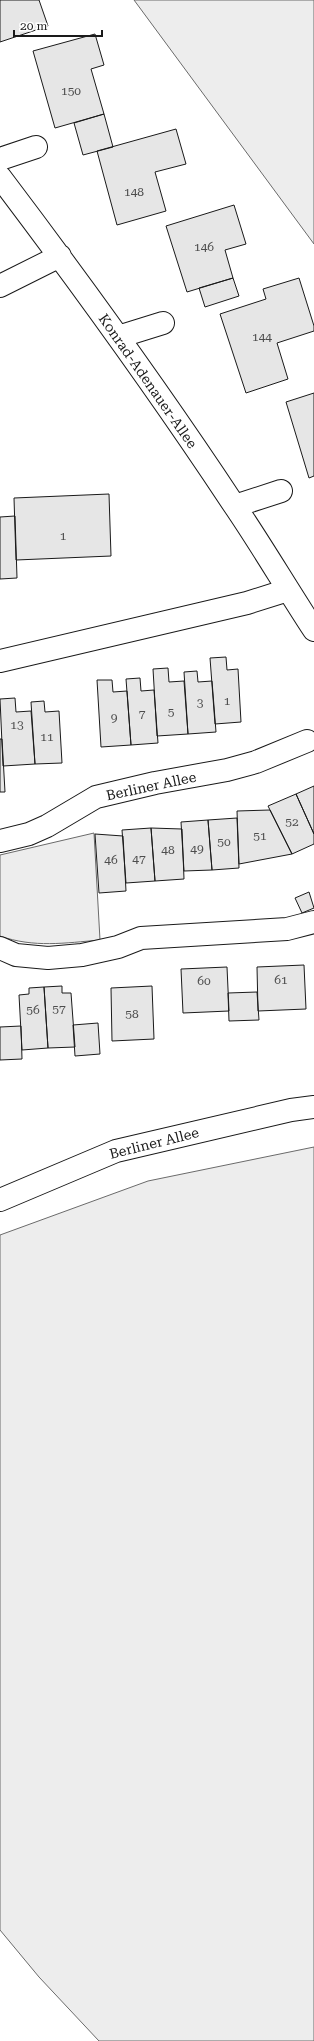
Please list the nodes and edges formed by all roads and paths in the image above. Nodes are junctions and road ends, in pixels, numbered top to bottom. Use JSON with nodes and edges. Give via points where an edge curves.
{"nodes":[{"id":1,"x":36,"y":147,"type":"dead end"},
{"id":2,"x":0,"y":159,"type":"edge"},
{"id":3,"x":0,"y":177,"type":"edge"},
{"id":4,"x":60,"y":256,"type":"junction"},
{"id":5,"x":0,"y":286,"type":"edge"},
{"id":6,"x":163,"y":323,"type":"dead end"},
{"id":7,"x":118,"y":337,"type":"junction"},
{"id":8,"x":281,"y":491,"type":"dead end"},
{"id":9,"x":235,"y":506,"type":"junction"},
{"id":10,"x":288,"y":590,"type":"junction"},
{"id":11,"x":314,"y":630,"type":"edge"},
{"id":12,"x":0,"y":661,"type":"edge"},
{"id":13,"x":307,"y":741,"type":"dead end"},
{"id":14,"x":0,"y":841,"type":"edge"},
{"id":15,"x":314,"y":922,"type":"edge"},
{"id":16,"x":0,"y":948,"type":"edge"},
{"id":17,"x":314,"y":1107,"type":"edge"},
{"id":18,"x":0,"y":1200,"type":"edge"}],
"edges":[{"from":1,"to":2,"type":"street"},
{"from":3,"to":4,"type":"street","name":"Konrad-Adenauer-Allee"},
{"from":4,"to":5,"type":"street"},
{"from":4,"to":7,"type":"street","name":"Konrad-Adenauer-Allee"},
{"from":6,"to":7,"type":"street"},
{"from":7,"to":9,"type":"street","name":"Konrad-Adenauer-Allee"},
{"from":8,"to":9,"type":"street"},
{"from":9,"to":10,"type":"street","name":"Konrad-Adenauer-Allee"},
{"from":10,"to":11,"type":"street","name":"Konrad-Adenauer-Allee"},
{"from":10,"to":12,"type":"street","via":[[247,603]]},
{"from":13,"to":14,"type":"street","name":"Berliner Allee","via":[[256,762],[227,770],[155,783],[96,798],[47,826],[29,834]]},
{"from":15,"to":16,"type":"street","via":[[287,929],[141,938],[118,947],[82,955],[48,958],[16,955]]},
{"from":17,"to":18,"type":"street","name":"Berliner Allee","via":[[291,1110],[116,1151]]}]}
